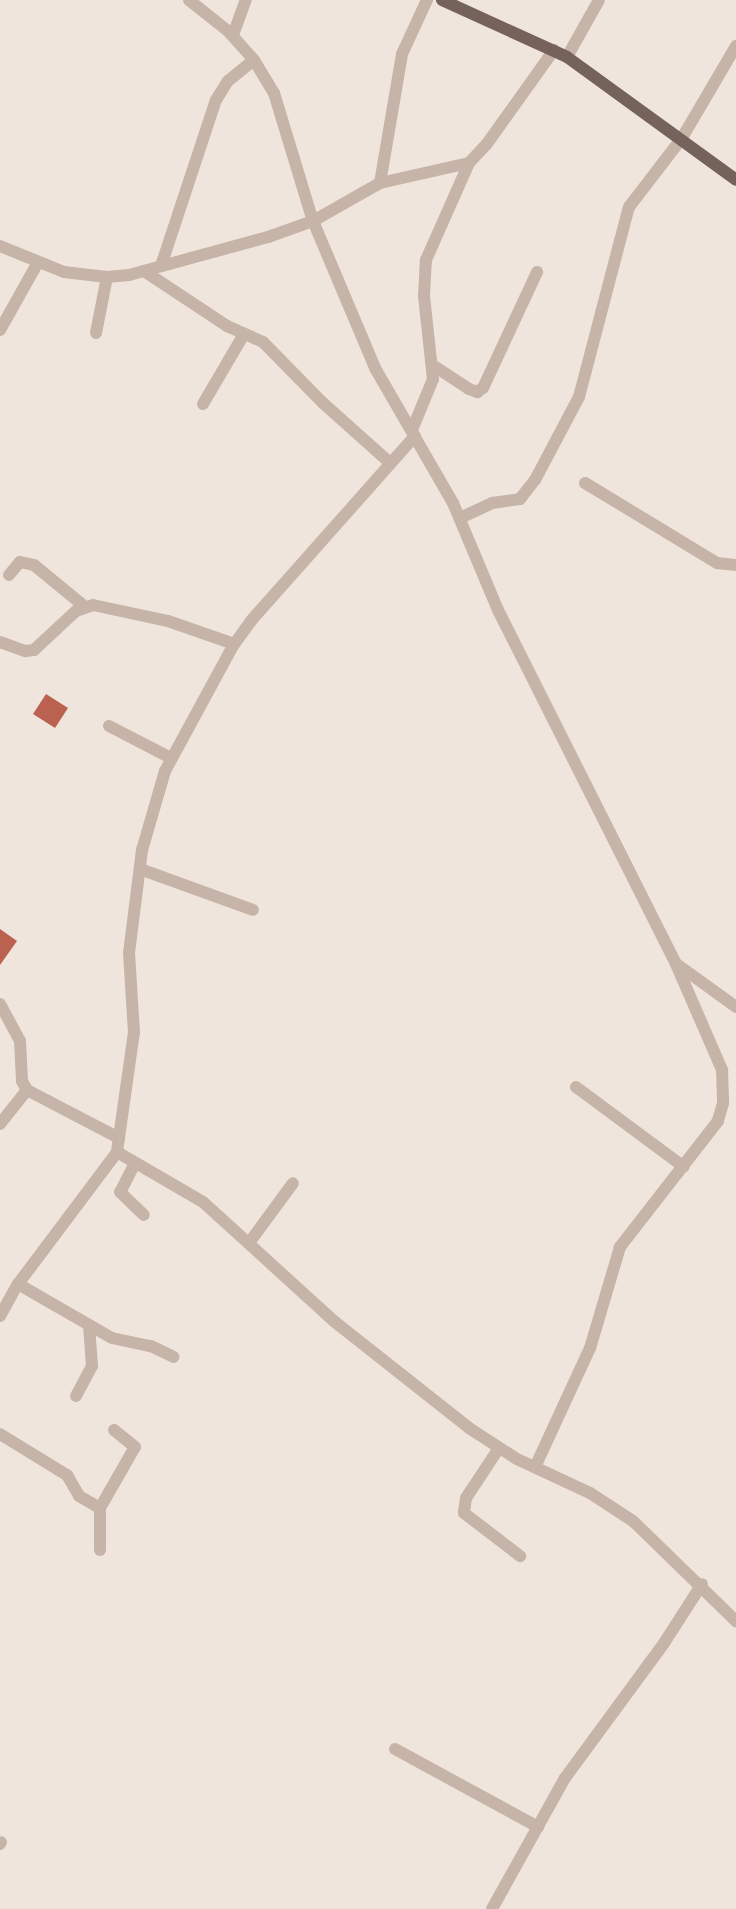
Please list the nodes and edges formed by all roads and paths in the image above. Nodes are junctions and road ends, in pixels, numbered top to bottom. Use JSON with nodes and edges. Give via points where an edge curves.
{"nodes":[{"id":1,"x":189,"y":0,"type":"edge"},
{"id":2,"x":246,"y":0,"type":"edge"},
{"id":3,"x":427,"y":0,"type":"edge"},
{"id":4,"x":442,"y":0,"type":"edge"},
{"id":5,"x":599,"y":0,"type":"edge"},
{"id":6,"x":233,"y":35,"type":"junction"},
{"id":7,"x":736,"y":46,"type":"edge"},
{"id":8,"x":554,"y":50,"type":"junction"},
{"id":9,"x":567,"y":57,"type":"junction"},
{"id":10,"x":254,"y":60,"type":"junction"},
{"id":11,"x":682,"y":138,"type":"junction"},
{"id":12,"x":469,"y":162,"type":"junction"},
{"id":13,"x":736,"y":180,"type":"edge"},
{"id":14,"x":380,"y":183,"type":"junction"},
{"id":15,"x":313,"y":221,"type":"junction"},
{"id":16,"x":0,"y":246,"type":"edge"},
{"id":17,"x":37,"y":264,"type":"junction"},
{"id":18,"x":162,"y":266,"type":"junction"},
{"id":19,"x":144,"y":271,"type":"junction"},
{"id":20,"x":537,"y":272,"type":"dead end"},
{"id":21,"x":107,"y":277,"type":"junction"},
{"id":22,"x":0,"y":330,"type":"edge"},
{"id":23,"x":96,"y":333,"type":"dead end"},
{"id":24,"x":244,"y":334,"type":"junction"},
{"id":25,"x":434,"y":366,"type":"junction"},
{"id":26,"x":204,"y":404,"type":"dead end"},
{"id":27,"x":414,"y":433,"type":"junction"},
{"id":28,"x":390,"y":463,"type":"junction"},
{"id":29,"x":585,"y":483,"type":"dead end"},
{"id":30,"x":460,"y":518,"type":"junction"},
{"id":31,"x":736,"y":565,"type":"edge"},
{"id":32,"x":9,"y":575,"type":"dead end"},
{"id":33,"x":84,"y":606,"type":"junction"},
{"id":34,"x":0,"y":642,"type":"edge"},
{"id":35,"x":234,"y":644,"type":"junction"},
{"id":36,"x":109,"y":726,"type":"dead end"},
{"id":37,"x":171,"y":758,"type":"junction"},
{"id":38,"x":140,"y":869,"type":"junction"},
{"id":39,"x":253,"y":910,"type":"dead end"},
{"id":40,"x":676,"y":964,"type":"junction"},
{"id":41,"x":0,"y":1004,"type":"edge"},
{"id":42,"x":736,"y":1007,"type":"edge"},
{"id":43,"x":576,"y":1087,"type":"dead end"},
{"id":44,"x":27,"y":1090,"type":"junction"},
{"id":45,"x":0,"y":1124,"type":"edge"},
{"id":46,"x":119,"y":1138,"type":"junction"},
{"id":47,"x":117,"y":1152,"type":"junction"},
{"id":48,"x":134,"y":1165,"type":"junction"},
{"id":49,"x":684,"y":1167,"type":"junction"},
{"id":50,"x":292,"y":1183,"type":"dead end"},
{"id":51,"x":144,"y":1215,"type":"dead end"},
{"id":52,"x":249,"y":1243,"type":"junction"},
{"id":53,"x":18,"y":1284,"type":"junction"},
{"id":54,"x":3,"y":1302,"type":"edge"},
{"id":55,"x":0,"y":1316,"type":"edge"},
{"id":56,"x":90,"y":1325,"type":"junction"},
{"id":57,"x":174,"y":1357,"type":"dead end"},
{"id":58,"x":76,"y":1396,"type":"dead end"},
{"id":59,"x":114,"y":1430,"type":"dead end"},
{"id":60,"x":0,"y":1434,"type":"edge"},
{"id":61,"x":499,"y":1448,"type":"junction"},
{"id":62,"x":535,"y":1467,"type":"junction"},
{"id":63,"x":100,"y":1508,"type":"junction"},
{"id":64,"x":100,"y":1550,"type":"dead end"},
{"id":65,"x":520,"y":1556,"type":"dead end"},
{"id":66,"x":702,"y":1584,"type":"junction"},
{"id":67,"x":736,"y":1621,"type":"edge"},
{"id":68,"x":395,"y":1749,"type":"dead end"},
{"id":69,"x":538,"y":1827,"type":"junction"},
{"id":70,"x":492,"y":1909,"type":"edge"}],
"edges":[{"from":1,"to":6,"type":"street"},
{"from":2,"to":6,"type":"street"},
{"from":3,"to":14,"type":"street","via":[[402,54]]},
{"from":4,"to":8,"type":"main road"},
{"from":5,"to":9,"type":"street"},
{"from":6,"to":10,"type":"street"},
{"from":7,"to":11,"type":"street"},
{"from":8,"to":9,"type":"main road"},
{"from":8,"to":12,"type":"street","via":[[486,145]]},
{"from":9,"to":11,"type":"main road"},
{"from":10,"to":15,"type":"street","via":[[282,111]]},
{"from":10,"to":18,"type":"street","via":[[228,81],[216,100]]},
{"from":11,"to":13,"type":"main road"},
{"from":11,"to":30,"type":"street","via":[[639,190],[622,220],[576,404],[535,480],[520,499],[492,503]]},
{"from":12,"to":14,"type":"street"},
{"from":12,"to":25,"type":"street","via":[[426,260],[424,296]]},
{"from":14,"to":15,"type":"street"},
{"from":15,"to":18,"type":"street"},
{"from":15,"to":27,"type":"street","via":[[375,368]]},
{"from":16,"to":17,"type":"street"},
{"from":17,"to":21,"type":"street","via":[[84,276]]},
{"from":17,"to":22,"type":"street"},
{"from":18,"to":19,"type":"street"},
{"from":19,"to":21,"type":"street"},
{"from":19,"to":24,"type":"street"},
{"from":20,"to":25,"type":"street","via":[[483,388],[477,392],[470,389]]},
{"from":21,"to":23,"type":"street"},
{"from":24,"to":26,"type":"street"},
{"from":24,"to":28,"type":"street","via":[[270,348],[323,403]]},
{"from":25,"to":27,"type":"street"},
{"from":27,"to":28,"type":"street"},
{"from":27,"to":30,"type":"street"},
{"from":28,"to":35,"type":"street","via":[[326,533]]},
{"from":29,"to":31,"type":"street","via":[[717,563]]},
{"from":30,"to":40,"type":"street","via":[[498,610]]},
{"from":32,"to":33,"type":"street","via":[[20,562],[27,562]]},
{"from":33,"to":34,"type":"street","via":[[34,650],[25,651]]},
{"from":33,"to":35,"type":"street","via":[[107,607],[168,621]]},
{"from":35,"to":37,"type":"street"},
{"from":36,"to":37,"type":"street"},
{"from":37,"to":38,"type":"street","via":[[152,807]]},
{"from":38,"to":39,"type":"street"},
{"from":38,"to":46,"type":"street","via":[[128,970],[132,1052]]},
{"from":40,"to":42,"type":"street"},
{"from":40,"to":49,"type":"street","via":[[716,1053],[723,1103],[718,1121]]},
{"from":41,"to":44,"type":"street","via":[[20,1042],[22,1081]]},
{"from":43,"to":49,"type":"street"},
{"from":44,"to":45,"type":"street"},
{"from":44,"to":46,"type":"street"},
{"from":46,"to":47,"type":"street"},
{"from":47,"to":48,"type":"street"},
{"from":47,"to":53,"type":"street"},
{"from":48,"to":51,"type":"street","via":[[120,1192]]},
{"from":48,"to":52,"type":"street","via":[[189,1192]]},
{"from":49,"to":62,"type":"street","via":[[620,1247],[590,1348]]},
{"from":50,"to":52,"type":"street"},
{"from":52,"to":61,"type":"street","via":[[335,1322]]},
{"from":53,"to":54,"type":"street"},
{"from":53,"to":56,"type":"street"},
{"from":54,"to":55,"type":"street"},
{"from":56,"to":57,"type":"street","via":[[112,1338],[151,1346]]},
{"from":56,"to":58,"type":"street","via":[[92,1366]]},
{"from":59,"to":63,"type":"street","via":[[135,1447]]},
{"from":60,"to":63,"type":"street","via":[[67,1476],[79,1496]]},
{"from":61,"to":62,"type":"street"},
{"from":61,"to":65,"type":"street","via":[[466,1498],[464,1512]]},
{"from":62,"to":66,"type":"street","via":[[618,1510]]},
{"from":63,"to":64,"type":"street"},
{"from":66,"to":67,"type":"street"},
{"from":66,"to":69,"type":"street","via":[[664,1643],[593,1734]]},
{"from":68,"to":69,"type":"street"},
{"from":69,"to":70,"type":"street"}]}
